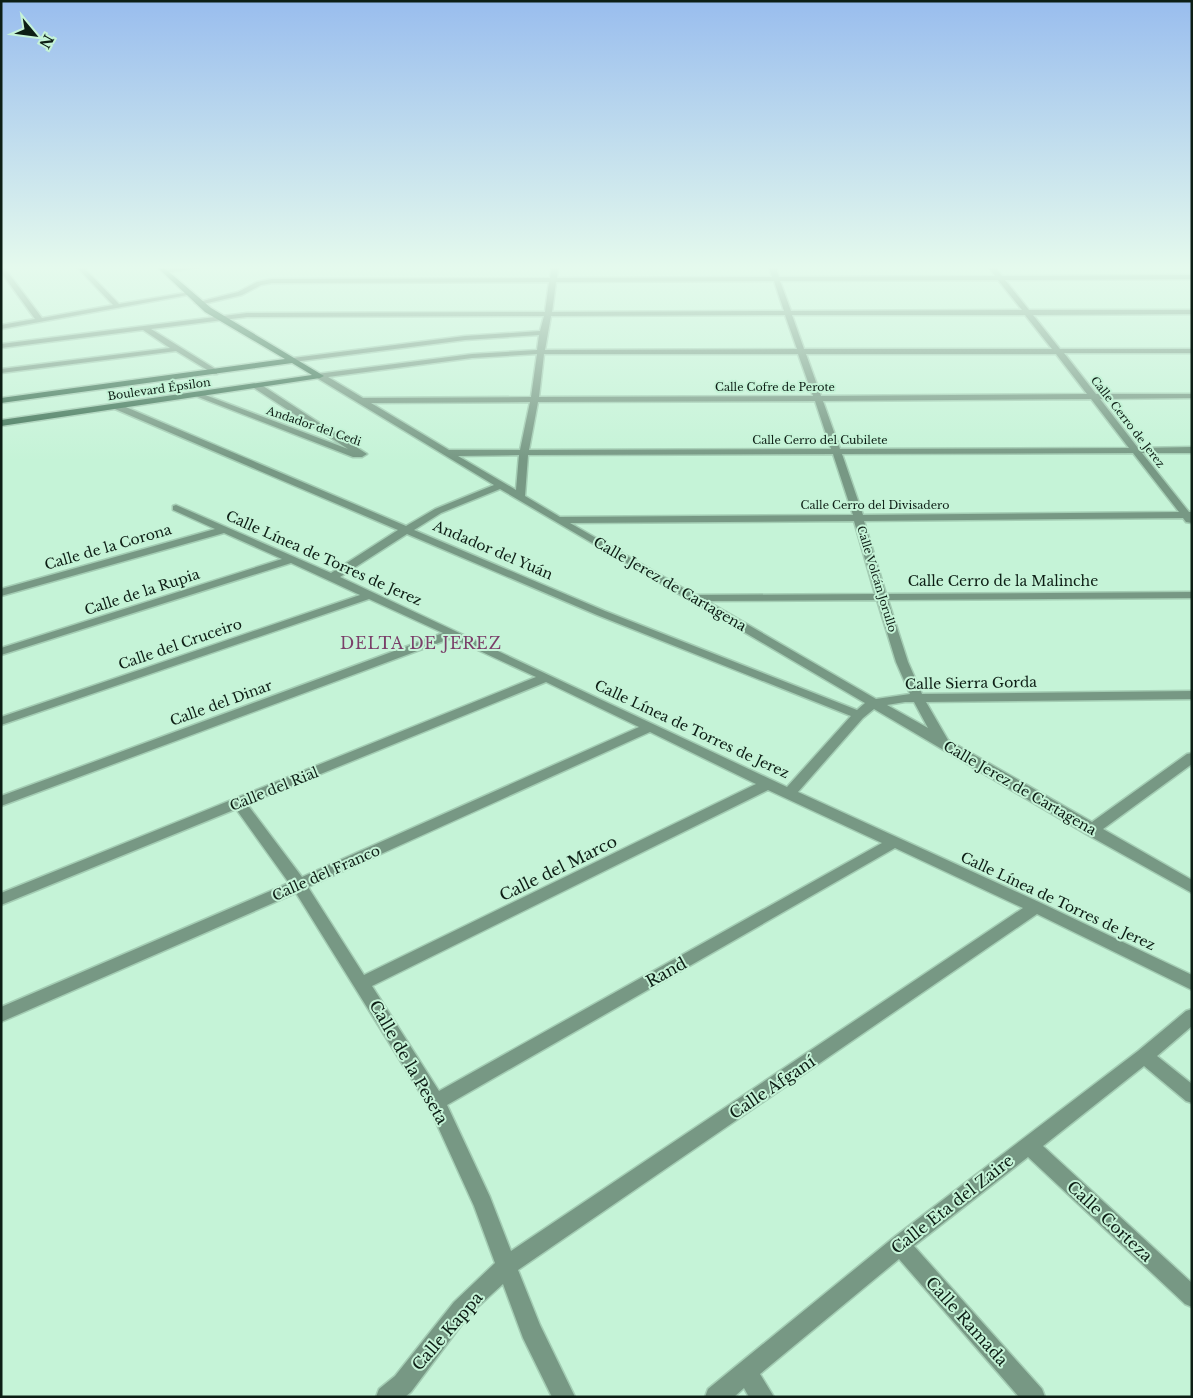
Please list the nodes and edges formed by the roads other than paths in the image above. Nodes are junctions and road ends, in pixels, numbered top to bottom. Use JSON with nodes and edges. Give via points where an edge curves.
{"nodes":[{"id":1,"x":118,"y":331,"type":"edge"},
{"id":2,"x":149,"y":331,"type":"edge"},
{"id":3,"x":244,"y":331,"type":"edge"},
{"id":4,"x":794,"y":331,"type":"edge"},
{"id":5,"x":1042,"y":331,"type":"edge"},
{"id":6,"x":543,"y":333,"type":"junction"},
{"id":7,"x":466,"y":338,"type":"junction"},
{"id":8,"x":1,"y":346,"type":"edge"},
{"id":9,"x":512,"y":347,"type":"junction"},
{"id":10,"x":177,"y":350,"type":"junction"},
{"id":11,"x":1057,"y":351,"type":"junction"},
{"id":12,"x":1192,"y":351,"type":"edge"},
{"id":13,"x":526,"y":352,"type":"junction"},
{"id":14,"x":541,"y":353,"type":"junction"},
{"id":15,"x":802,"y":353,"type":"junction"},
{"id":16,"x":293,"y":360,"type":"junction"},
{"id":17,"x":1,"y":371,"type":"edge"},
{"id":18,"x":214,"y":372,"type":"junction"},
{"id":19,"x":320,"y":376,"type":"junction"},
{"id":20,"x":258,"y":386,"type":"junction"},
{"id":21,"x":197,"y":395,"type":"junction"},
{"id":22,"x":1192,"y":396,"type":"edge"},
{"id":23,"x":1094,"y":397,"type":"junction"},
{"id":24,"x":816,"y":398,"type":"junction"},
{"id":25,"x":535,"y":399,"type":"junction"},
{"id":26,"x":359,"y":400,"type":"junction"},
{"id":27,"x":1,"y":401,"type":"edge"},
{"id":28,"x":118,"y":407,"type":"junction"},
{"id":29,"x":1,"y":423,"type":"edge"},
{"id":30,"x":1137,"y":450,"type":"junction"},
{"id":31,"x":1192,"y":450,"type":"edge"},
{"id":32,"x":836,"y":451,"type":"junction"},
{"id":33,"x":524,"y":452,"type":"junction"},
{"id":34,"x":448,"y":453,"type":"junction"},
{"id":35,"x":502,"y":484,"type":"junction"},
{"id":36,"x":520,"y":496,"type":"junction"},
{"id":37,"x":176,"y":508,"type":"dead end"},
{"id":38,"x":859,"y":517,"type":"junction"},
{"id":39,"x":1190,"y":517,"type":"edge"},
{"id":40,"x":558,"y":520,"type":"junction"},
{"id":41,"x":406,"y":529,"type":"junction"},
{"id":42,"x":223,"y":530,"type":"junction"},
{"id":43,"x":292,"y":560,"type":"junction"},
{"id":44,"x":331,"y":578,"type":"junction"},
{"id":45,"x":1,"y":593,"type":"edge"},
{"id":46,"x":369,"y":595,"type":"junction"},
{"id":47,"x":1192,"y":595,"type":"edge"},
{"id":48,"x":881,"y":597,"type":"junction"},
{"id":49,"x":694,"y":598,"type":"junction"},
{"id":50,"x":452,"y":634,"type":"junction"},
{"id":51,"x":1,"y":652,"type":"edge"},
{"id":52,"x":546,"y":677,"type":"junction"},
{"id":53,"x":1192,"y":695,"type":"edge"},
{"id":54,"x":916,"y":698,"type":"junction"},
{"id":55,"x":873,"y":703,"type":"junction"},
{"id":56,"x":858,"y":715,"type":"junction"},
{"id":57,"x":1,"y":721,"type":"edge"},
{"id":58,"x":650,"y":727,"type":"junction"},
{"id":59,"x":945,"y":745,"type":"junction"},
{"id":60,"x":1192,"y":757,"type":"edge"},
{"id":61,"x":768,"y":784,"type":"junction"},
{"id":62,"x":789,"y":793,"type":"junction"},
{"id":63,"x":1,"y":801,"type":"edge"},
{"id":64,"x":240,"y":803,"type":"junction"},
{"id":65,"x":1092,"y":830,"type":"junction"},
{"id":66,"x":895,"y":842,"type":"junction"},
{"id":67,"x":299,"y":885,"type":"junction"},
{"id":68,"x":1192,"y":887,"type":"edge"},
{"id":69,"x":1,"y":899,"type":"edge"},
{"id":70,"x":1036,"y":907,"type":"junction"},
{"id":71,"x":363,"y":983,"type":"junction"},
{"id":72,"x":1192,"y":983,"type":"edge"},
{"id":73,"x":1,"y":1016,"type":"edge"},
{"id":74,"x":1192,"y":1016,"type":"edge"},
{"id":75,"x":1144,"y":1056,"type":"junction"},
{"id":76,"x":1192,"y":1095,"type":"edge"},
{"id":77,"x":436,"y":1102,"type":"junction"},
{"id":78,"x":1029,"y":1144,"type":"junction"},
{"id":79,"x":900,"y":1245,"type":"junction"},
{"id":80,"x":507,"y":1266,"type":"junction"},
{"id":81,"x":1192,"y":1297,"type":"edge"},
{"id":82,"x":746,"y":1373,"type":"junction"},
{"id":83,"x":387,"y":1397,"type":"edge"},
{"id":84,"x":564,"y":1397,"type":"edge"},
{"id":85,"x":716,"y":1397,"type":"edge"},
{"id":86,"x":763,"y":1397,"type":"edge"},
{"id":87,"x":1034,"y":1397,"type":"edge"}],
"edges":[{"from":1,"to":8,"type":"street"},
{"from":2,"to":10,"type":"street"},
{"from":3,"to":16,"type":"street","name":"Calle Jerez de Cartagena"},
{"from":4,"to":15,"type":"street","name":"Calle Volcán Jorullo"},
{"from":5,"to":11,"type":"street","name":"Calle Cerro de Jerez"},
{"from":6,"to":7,"type":"street"},
{"from":6,"to":9,"type":"street"},
{"from":6,"to":14,"type":"street"},
{"from":7,"to":9,"type":"street"},
{"from":7,"to":16,"type":"street"},
{"from":9,"to":13,"type":"street"},
{"from":10,"to":17,"type":"street"},
{"from":10,"to":18,"type":"street"},
{"from":11,"to":12,"type":"street"},
{"from":11,"to":15,"type":"street"},
{"from":11,"to":23,"type":"street","name":"Calle Cerro de Jerez"},
{"from":13,"to":14,"type":"street"},
{"from":13,"to":19,"type":"street"},
{"from":14,"to":15,"type":"street"},
{"from":14,"to":25,"type":"street"},
{"from":15,"to":24,"type":"street","name":"Calle Volcán Jorullo"},
{"from":16,"to":18,"type":"street","name":"Boulevard Épsilon"},
{"from":16,"to":19,"type":"street","name":"Calle Jerez de Cartagena"},
{"from":18,"to":27,"type":"street","name":"Boulevard Épsilon"},
{"from":19,"to":20,"type":"street","name":"Boulevard Épsilon"},
{"from":19,"to":26,"type":"street","name":"Calle Jerez de Cartagena"},
{"from":20,"to":21,"type":"street","name":"Boulevard Épsilon"},
{"from":20,"to":21,"type":"street","name":"Andador del Cedi","via":[[362,454],[358,456]]},
{"from":21,"to":28,"type":"street","name":"Boulevard Épsilon"},
{"from":22,"to":23,"type":"street","name":"Calle Cofre de Perote"},
{"from":23,"to":24,"type":"street","name":"Calle Cofre de Perote"},
{"from":23,"to":30,"type":"street","name":"Calle Cerro de Jerez"},
{"from":24,"to":25,"type":"street","name":"Calle Cofre de Perote"},
{"from":24,"to":32,"type":"street","name":"Calle Volcán Jorullo"},
{"from":25,"to":26,"type":"street","name":"Calle Cofre de Perote"},
{"from":25,"to":33,"type":"street"},
{"from":26,"to":34,"type":"street","name":"Calle Jerez de Cartagena"},
{"from":28,"to":29,"type":"street","name":"Boulevard Épsilon"},
{"from":28,"to":41,"type":"street","name":"Andador del Yuán"},
{"from":30,"to":31,"type":"street","name":"Calle Cerro del Cubilete"},
{"from":30,"to":32,"type":"street","name":"Calle Cerro del Cubilete"},
{"from":30,"to":39,"type":"street","name":"Calle Cerro de Jerez"},
{"from":32,"to":33,"type":"street","name":"Calle Cerro del Cubilete"},
{"from":32,"to":38,"type":"street","name":"Calle Volcán Jorullo"},
{"from":33,"to":34,"type":"street","name":"Calle Cerro del Cubilete"},
{"from":33,"to":36,"type":"street"},
{"from":34,"to":35,"type":"street","name":"Calle Jerez de Cartagena"},
{"from":35,"to":36,"type":"street","name":"Calle Jerez de Cartagena"},
{"from":35,"to":41,"type":"street","via":[[438,511]]},
{"from":36,"to":40,"type":"street","name":"Calle Jerez de Cartagena"},
{"from":37,"to":42,"type":"street","name":"Calle Línea de Torres de Jerez"},
{"from":38,"to":39,"type":"street","name":"Calle Cerro del Divisadero"},
{"from":38,"to":40,"type":"street","name":"Calle Cerro del Divisadero"},
{"from":38,"to":48,"type":"street","name":"Calle Volcán Jorullo"},
{"from":40,"to":49,"type":"street","name":"Calle Jerez de Cartagena"},
{"from":41,"to":44,"type":"street"},
{"from":41,"to":56,"type":"street","name":"Andador del Yuán","via":[[601,613]]},
{"from":42,"to":43,"type":"street","name":"Calle Línea de Torres de Jerez"},
{"from":42,"to":45,"type":"street","name":"Calle de la Corona"},
{"from":43,"to":44,"type":"street","name":"Calle Línea de Torres de Jerez"},
{"from":43,"to":51,"type":"street","name":"Calle de la Rupia"},
{"from":44,"to":46,"type":"street","name":"Calle Línea de Torres de Jerez"},
{"from":46,"to":50,"type":"street","name":"Calle Línea de Torres de Jerez"},
{"from":46,"to":57,"type":"street","name":"Calle del Cruceiro"},
{"from":47,"to":48,"type":"street","name":"Calle Cerro de la Malinche"},
{"from":48,"to":49,"type":"street","name":"Calle Cerro de la Malinche"},
{"from":48,"to":54,"type":"street","name":"Calle Volcán Jorullo"},
{"from":49,"to":55,"type":"street","name":"Calle Jerez de Cartagena"},
{"from":50,"to":52,"type":"street","name":"Calle Línea de Torres de Jerez"},
{"from":50,"to":63,"type":"street","name":"Calle del Dinar"},
{"from":52,"to":58,"type":"street","name":"Calle Línea de Torres de Jerez"},
{"from":52,"to":64,"type":"street","name":"Calle del Rial"},
{"from":53,"to":54,"type":"street","name":"Calle Sierra Gorda"},
{"from":54,"to":55,"type":"street","name":"Calle Sierra Gorda"},
{"from":54,"to":59,"type":"street","name":"Calle Volcán Jorullo"},
{"from":55,"to":56,"type":"street"},
{"from":55,"to":59,"type":"street","name":"Calle Jerez de Cartagena"},
{"from":56,"to":62,"type":"street"},
{"from":58,"to":61,"type":"street","name":"Calle Línea de Torres de Jerez"},
{"from":58,"to":67,"type":"street","name":"Calle del Franco"},
{"from":59,"to":65,"type":"street","name":"Calle Jerez de Cartagena"},
{"from":60,"to":65,"type":"street"},
{"from":61,"to":62,"type":"street","name":"Calle Línea de Torres de Jerez"},
{"from":61,"to":71,"type":"street","name":"Calle del Marco"},
{"from":62,"to":66,"type":"street","name":"Calle Línea de Torres de Jerez"},
{"from":64,"to":67,"type":"street","name":"Calle de la Peseta"},
{"from":64,"to":69,"type":"street","name":"Calle del Rial"},
{"from":65,"to":68,"type":"street","name":"Calle Jerez de Cartagena"},
{"from":66,"to":70,"type":"street","name":"Calle Línea de Torres de Jerez"},
{"from":66,"to":77,"type":"street","name":"Rand"},
{"from":67,"to":71,"type":"street","name":"Calle de la Peseta"},
{"from":67,"to":73,"type":"street","name":"Calle del Franco"},
{"from":70,"to":72,"type":"street","name":"Calle Línea de Torres de Jerez"},
{"from":70,"to":80,"type":"street","name":"Calle Afganí"},
{"from":71,"to":77,"type":"street","name":"Calle de la Peseta"},
{"from":74,"to":75,"type":"street","name":"Calle Eta del Zaire"},
{"from":75,"to":76,"type":"street"},
{"from":75,"to":78,"type":"street","name":"Calle Eta del Zaire"},
{"from":77,"to":80,"type":"street","name":"Calle de la Peseta","via":[[483,1204]]},
{"from":78,"to":79,"type":"street","name":"Calle Eta del Zaire"},
{"from":78,"to":81,"type":"street","name":"Calle Corteza"},
{"from":79,"to":82,"type":"street","name":"Calle Eta del Zaire"},
{"from":79,"to":87,"type":"street","name":"Calle Ramada"},
{"from":80,"to":83,"type":"street","name":"Calle Kappa","via":[[461,1309],[403,1384]]},
{"from":80,"to":84,"type":"street","name":"Calle de la Peseta","via":[[531,1330]]},
{"from":82,"to":85,"type":"street","name":"Calle Eta del Zaire"},
{"from":82,"to":86,"type":"street"}]}
